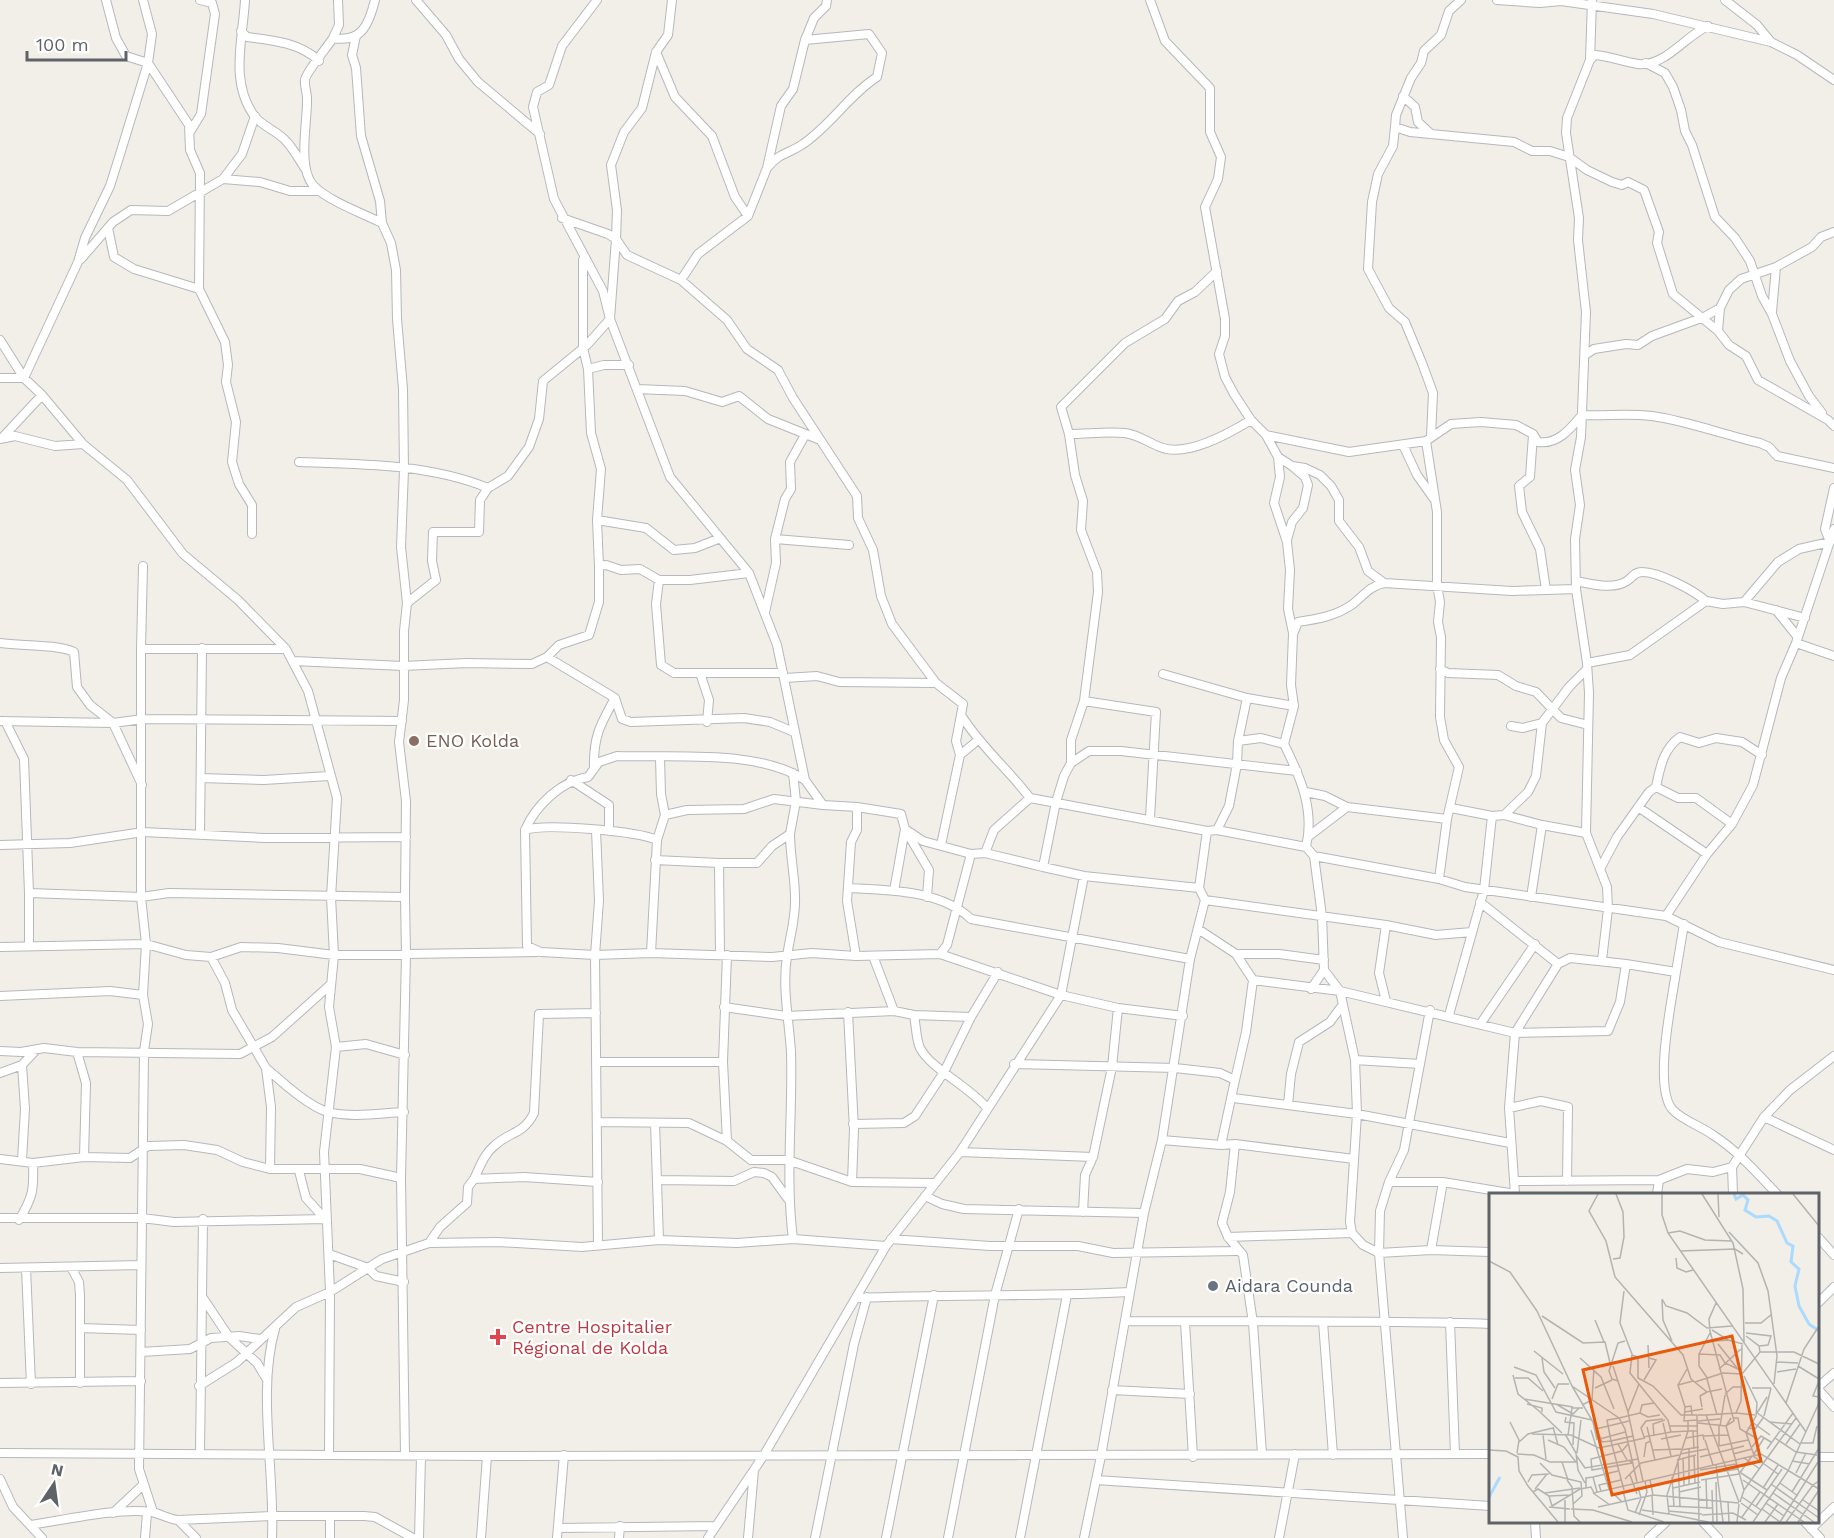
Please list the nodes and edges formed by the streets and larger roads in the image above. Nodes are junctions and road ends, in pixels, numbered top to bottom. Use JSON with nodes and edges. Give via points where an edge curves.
{"nodes":[{"id":1,"x":106,"y":0,"type":"edge"},
{"id":2,"x":142,"y":0,"type":"edge"},
{"id":3,"x":200,"y":0,"type":"edge"},
{"id":4,"x":245,"y":0,"type":"edge"},
{"id":5,"x":338,"y":0,"type":"edge"},
{"id":6,"x":375,"y":0,"type":"edge"},
{"id":7,"x":416,"y":0,"type":"edge"},
{"id":8,"x":597,"y":0,"type":"edge"},
{"id":9,"x":672,"y":0,"type":"edge"},
{"id":10,"x":827,"y":0,"type":"edge"},
{"id":11,"x":1150,"y":0,"type":"edge"},
{"id":12,"x":1461,"y":0,"type":"edge"},
{"id":13,"x":1497,"y":0,"type":"edge"},
{"id":14,"x":1725,"y":0,"type":"edge"},
{"id":15,"x":1592,"y":3,"type":"edge"},
{"id":16,"x":1708,"y":26,"type":"junction"},
{"id":17,"x":241,"y":30,"type":"junction"},
{"id":18,"x":356,"y":36,"type":"junction"},
{"id":19,"x":333,"y":38,"type":"junction"},
{"id":20,"x":346,"y":40,"type":"junction"},
{"id":21,"x":805,"y":40,"type":"junction"},
{"id":22,"x":1771,"y":42,"type":"junction"},
{"id":23,"x":656,"y":52,"type":"junction"},
{"id":24,"x":351,"y":55,"type":"junction"},
{"id":25,"x":1590,"y":60,"type":"junction"},
{"id":26,"x":319,"y":61,"type":"junction"},
{"id":27,"x":148,"y":63,"type":"junction"},
{"id":28,"x":1646,"y":63,"type":"junction"},
{"id":29,"x":1834,"y":80,"type":"edge"},
{"id":30,"x":1403,"y":96,"type":"junction"},
{"id":31,"x":255,"y":116,"type":"junction"},
{"id":32,"x":1395,"y":127,"type":"junction"},
{"id":33,"x":190,"y":133,"type":"junction"},
{"id":34,"x":541,"y":134,"type":"junction"},
{"id":35,"x":1431,"y":134,"type":"junction"},
{"id":36,"x":1569,"y":157,"type":"junction"},
{"id":37,"x":767,"y":168,"type":"junction"},
{"id":38,"x":308,"y":173,"type":"junction"},
{"id":39,"x":223,"y":179,"type":"junction"},
{"id":40,"x":318,"y":191,"type":"junction"},
{"id":41,"x":199,"y":193,"type":"junction"},
{"id":42,"x":748,"y":216,"type":"junction"},
{"id":43,"x":562,"y":218,"type":"junction"},
{"id":44,"x":382,"y":223,"type":"junction"},
{"id":45,"x":108,"y":228,"type":"junction"},
{"id":46,"x":1834,"y":232,"type":"edge"},
{"id":47,"x":616,"y":239,"type":"junction"},
{"id":48,"x":583,"y":257,"type":"junction"},
{"id":49,"x":78,"y":262,"type":"junction"},
{"id":50,"x":1776,"y":267,"type":"junction"},
{"id":51,"x":1217,"y":271,"type":"junction"},
{"id":52,"x":1755,"y":276,"type":"junction"},
{"id":53,"x":681,"y":280,"type":"junction"},
{"id":54,"x":198,"y":289,"type":"junction"},
{"id":55,"x":1720,"y":308,"type":"junction"},
{"id":56,"x":1772,"y":314,"type":"junction"},
{"id":57,"x":1704,"y":317,"type":"junction"},
{"id":58,"x":610,"y":319,"type":"junction"},
{"id":59,"x":1718,"y":331,"type":"junction"},
{"id":60,"x":0,"y":340,"type":"edge"},
{"id":61,"x":583,"y":348,"type":"junction"},
{"id":62,"x":1585,"y":356,"type":"junction"},
{"id":63,"x":629,"y":365,"type":"junction"},
{"id":64,"x":588,"y":369,"type":"junction"},
{"id":65,"x":0,"y":378,"type":"edge"},
{"id":66,"x":24,"y":378,"type":"junction"},
{"id":67,"x":637,"y":389,"type":"junction"},
{"id":68,"x":42,"y":395,"type":"junction"},
{"id":69,"x":1582,"y":414,"type":"junction"},
{"id":70,"x":1251,"y":420,"type":"junction"},
{"id":71,"x":1831,"y":423,"type":"edge"},
{"id":72,"x":1069,"y":434,"type":"junction"},
{"id":73,"x":1533,"y":434,"type":"junction"},
{"id":74,"x":805,"y":435,"type":"junction"},
{"id":75,"x":1266,"y":435,"type":"junction"},
{"id":76,"x":1,"y":438,"type":"edge"},
{"id":77,"x":1428,"y":439,"type":"junction"},
{"id":78,"x":819,"y":440,"type":"junction"},
{"id":79,"x":83,"y":444,"type":"junction"},
{"id":80,"x":1403,"y":446,"type":"junction"},
{"id":81,"x":1278,"y":457,"type":"junction"},
{"id":82,"x":299,"y":462,"type":"dead end"},
{"id":83,"x":1292,"y":466,"type":"junction"},
{"id":84,"x":1834,"y":468,"type":"edge"},
{"id":85,"x":404,"y":470,"type":"junction"},
{"id":86,"x":488,"y":488,"type":"junction"},
{"id":87,"x":1834,"y":488,"type":"edge"},
{"id":88,"x":1435,"y":501,"type":"junction"},
{"id":89,"x":597,"y":520,"type":"junction"},
{"id":90,"x":1834,"y":529,"type":"edge"},
{"id":91,"x":252,"y":534,"type":"dead end"},
{"id":92,"x":718,"y":539,"type":"junction"},
{"id":93,"x":775,"y":539,"type":"junction"},
{"id":94,"x":1287,"y":542,"type":"junction"},
{"id":95,"x":1830,"y":542,"type":"junction"},
{"id":96,"x":849,"y":545,"type":"dead end"},
{"id":97,"x":142,"y":566,"type":"dead end"},
{"id":98,"x":599,"y":566,"type":"junction"},
{"id":99,"x":748,"y":573,"type":"junction"},
{"id":100,"x":659,"y":580,"type":"junction"},
{"id":101,"x":1384,"y":583,"type":"junction"},
{"id":102,"x":1437,"y":585,"type":"junction"},
{"id":103,"x":1576,"y":585,"type":"junction"},
{"id":104,"x":1546,"y":590,"type":"junction"},
{"id":105,"x":1706,"y":601,"type":"junction"},
{"id":106,"x":1744,"y":602,"type":"junction"},
{"id":107,"x":407,"y":603,"type":"junction"},
{"id":108,"x":1775,"y":609,"type":"junction"},
{"id":109,"x":765,"y":613,"type":"junction"},
{"id":110,"x":1805,"y":618,"type":"junction"},
{"id":111,"x":1293,"y":634,"type":"junction"},
{"id":112,"x":1797,"y":640,"type":"junction"},
{"id":113,"x":0,"y":644,"type":"edge"},
{"id":114,"x":202,"y":648,"type":"junction"},
{"id":115,"x":141,"y":649,"type":"junction"},
{"id":116,"x":286,"y":649,"type":"junction"},
{"id":117,"x":1834,"y":656,"type":"edge"},
{"id":118,"x":547,"y":657,"type":"junction"},
{"id":119,"x":294,"y":661,"type":"junction"},
{"id":120,"x":403,"y":666,"type":"junction"},
{"id":121,"x":1587,"y":667,"type":"junction"},
{"id":122,"x":1440,"y":669,"type":"junction"},
{"id":123,"x":700,"y":673,"type":"junction"},
{"id":124,"x":1163,"y":674,"type":"dead end"},
{"id":125,"x":784,"y":675,"type":"junction"},
{"id":126,"x":936,"y":683,"type":"junction"},
{"id":127,"x":615,"y":698,"type":"junction"},
{"id":128,"x":1248,"y":698,"type":"junction"},
{"id":129,"x":1084,"y":701,"type":"junction"},
{"id":130,"x":1294,"y":706,"type":"junction"},
{"id":131,"x":1551,"y":709,"type":"junction"},
{"id":132,"x":961,"y":716,"type":"junction"},
{"id":133,"x":143,"y":719,"type":"junction"},
{"id":134,"x":3,"y":721,"type":"edge"},
{"id":135,"x":201,"y":721,"type":"junction"},
{"id":136,"x":317,"y":722,"type":"junction"},
{"id":137,"x":402,"y":722,"type":"junction"},
{"id":138,"x":707,"y":722,"type":"junction"},
{"id":139,"x":113,"y":723,"type":"junction"},
{"id":140,"x":1542,"y":723,"type":"junction"},
{"id":141,"x":1588,"y":725,"type":"junction"},
{"id":142,"x":1511,"y":726,"type":"dead end"},
{"id":143,"x":794,"y":732,"type":"junction"},
{"id":144,"x":978,"y":741,"type":"junction"},
{"id":145,"x":1238,"y":741,"type":"junction"},
{"id":146,"x":1284,"y":744,"type":"junction"},
{"id":147,"x":1155,"y":754,"type":"junction"},
{"id":148,"x":960,"y":755,"type":"junction"},
{"id":149,"x":1762,"y":755,"type":"junction"},
{"id":150,"x":660,"y":758,"type":"junction"},
{"id":151,"x":1071,"y":763,"type":"junction"},
{"id":152,"x":1237,"y":764,"type":"junction"},
{"id":153,"x":594,"y":769,"type":"junction"},
{"id":154,"x":1297,"y":771,"type":"junction"},
{"id":155,"x":793,"y":773,"type":"junction"},
{"id":156,"x":329,"y":776,"type":"junction"},
{"id":157,"x":201,"y":778,"type":"junction"},
{"id":158,"x":571,"y":780,"type":"junction"},
{"id":159,"x":805,"y":780,"type":"junction"},
{"id":160,"x":143,"y":787,"type":"junction"},
{"id":161,"x":1656,"y":787,"type":"junction"},
{"id":162,"x":1306,"y":792,"type":"junction"},
{"id":163,"x":1030,"y":798,"type":"junction"},
{"id":164,"x":796,"y":801,"type":"junction"},
{"id":165,"x":1056,"y":802,"type":"junction"},
{"id":166,"x":823,"y":805,"type":"junction"},
{"id":167,"x":857,"y":807,"type":"junction"},
{"id":168,"x":1347,"y":807,"type":"junction"},
{"id":169,"x":1638,"y":807,"type":"junction"},
{"id":170,"x":1450,"y":808,"type":"junction"},
{"id":171,"x":665,"y":815,"type":"junction"},
{"id":172,"x":1504,"y":815,"type":"junction"},
{"id":173,"x":1492,"y":816,"type":"junction"},
{"id":174,"x":1150,"y":819,"type":"junction"},
{"id":175,"x":1447,"y":819,"type":"junction"},
{"id":176,"x":1732,"y":824,"type":"junction"},
{"id":177,"x":1542,"y":825,"type":"junction"},
{"id":178,"x":905,"y":829,"type":"junction"},
{"id":179,"x":525,"y":830,"type":"junction"},
{"id":180,"x":596,"y":830,"type":"junction"},
{"id":181,"x":1217,"y":830,"type":"junction"},
{"id":182,"x":609,"y":831,"type":"junction"},
{"id":183,"x":1207,"y":831,"type":"junction"},
{"id":184,"x":143,"y":832,"type":"junction"},
{"id":185,"x":1586,"y":832,"type":"junction"},
{"id":186,"x":200,"y":834,"type":"junction"},
{"id":187,"x":790,"y":834,"type":"junction"},
{"id":188,"x":1309,"y":836,"type":"junction"},
{"id":189,"x":333,"y":837,"type":"junction"},
{"id":190,"x":406,"y":837,"type":"junction"},
{"id":191,"x":657,"y":840,"type":"junction"},
{"id":192,"x":28,"y":844,"type":"junction"},
{"id":193,"x":0,"y":845,"type":"edge"},
{"id":194,"x":941,"y":845,"type":"junction"},
{"id":195,"x":1306,"y":847,"type":"junction"},
{"id":196,"x":985,"y":853,"type":"junction"},
{"id":197,"x":971,"y":854,"type":"junction"},
{"id":198,"x":1707,"y":854,"type":"junction"},
{"id":199,"x":1314,"y":856,"type":"junction"},
{"id":200,"x":655,"y":860,"type":"junction"},
{"id":201,"x":719,"y":863,"type":"junction"},
{"id":202,"x":1043,"y":867,"type":"junction"},
{"id":203,"x":1601,"y":867,"type":"junction"},
{"id":204,"x":1084,"y":876,"type":"junction"},
{"id":205,"x":1439,"y":879,"type":"junction"},
{"id":206,"x":849,"y":888,"type":"junction"},
{"id":207,"x":1199,"y":888,"type":"junction"},
{"id":208,"x":1484,"y":890,"type":"junction"},
{"id":209,"x":894,"y":891,"type":"junction"},
{"id":210,"x":29,"y":892,"type":"junction"},
{"id":211,"x":141,"y":897,"type":"junction"},
{"id":212,"x":331,"y":897,"type":"junction"},
{"id":213,"x":405,"y":897,"type":"junction"},
{"id":214,"x":927,"y":897,"type":"junction"},
{"id":215,"x":1532,"y":897,"type":"junction"},
{"id":216,"x":1205,"y":900,"type":"junction"},
{"id":217,"x":1480,"y":902,"type":"junction"},
{"id":218,"x":958,"y":906,"type":"junction"},
{"id":219,"x":1608,"y":909,"type":"junction"},
{"id":220,"x":1322,"y":916,"type":"junction"},
{"id":221,"x":1666,"y":916,"type":"junction"},
{"id":222,"x":1684,"y":924,"type":"junction"},
{"id":223,"x":1386,"y":925,"type":"junction"},
{"id":224,"x":1198,"y":929,"type":"junction"},
{"id":225,"x":1472,"y":932,"type":"junction"},
{"id":226,"x":1074,"y":938,"type":"junction"},
{"id":227,"x":146,"y":944,"type":"junction"},
{"id":228,"x":1535,"y":944,"type":"junction"},
{"id":229,"x":29,"y":945,"type":"junction"},
{"id":230,"x":0,"y":947,"type":"edge"},
{"id":231,"x":541,"y":952,"type":"junction"},
{"id":232,"x":651,"y":953,"type":"junction"},
{"id":233,"x":940,"y":954,"type":"junction"},
{"id":234,"x":1236,"y":954,"type":"junction"},
{"id":235,"x":334,"y":955,"type":"junction"},
{"id":236,"x":406,"y":955,"type":"junction"},
{"id":237,"x":595,"y":955,"type":"junction"},
{"id":238,"x":723,"y":955,"type":"junction"},
{"id":239,"x":787,"y":956,"type":"junction"},
{"id":240,"x":856,"y":956,"type":"junction"},
{"id":241,"x":873,"y":956,"type":"junction"},
{"id":242,"x":211,"y":957,"type":"junction"},
{"id":243,"x":1190,"y":959,"type":"junction"},
{"id":244,"x":1324,"y":960,"type":"junction"},
{"id":245,"x":1602,"y":960,"type":"junction"},
{"id":246,"x":1558,"y":964,"type":"junction"},
{"id":247,"x":1626,"y":964,"type":"junction"},
{"id":248,"x":1324,"y":970,"type":"junction"},
{"id":249,"x":1834,"y":970,"type":"edge"},
{"id":250,"x":998,"y":972,"type":"junction"},
{"id":251,"x":1676,"y":972,"type":"junction"},
{"id":252,"x":1253,"y":980,"type":"junction"},
{"id":253,"x":330,"y":985,"type":"junction"},
{"id":254,"x":1311,"y":989,"type":"junction"},
{"id":255,"x":1340,"y":991,"type":"junction"},
{"id":256,"x":1061,"y":994,"type":"junction"},
{"id":257,"x":143,"y":995,"type":"junction"},
{"id":258,"x":0,"y":996,"type":"edge"},
{"id":259,"x":1386,"y":1001,"type":"junction"},
{"id":260,"x":1341,"y":1006,"type":"junction"},
{"id":261,"x":724,"y":1007,"type":"junction"},
{"id":262,"x":1118,"y":1008,"type":"junction"},
{"id":263,"x":1430,"y":1010,"type":"junction"},
{"id":264,"x":894,"y":1011,"type":"junction"},
{"id":265,"x":848,"y":1012,"type":"junction"},
{"id":266,"x":596,"y":1013,"type":"junction"},
{"id":267,"x":914,"y":1015,"type":"junction"},
{"id":268,"x":1449,"y":1015,"type":"junction"},
{"id":269,"x":786,"y":1016,"type":"junction"},
{"id":270,"x":1183,"y":1016,"type":"junction"},
{"id":271,"x":971,"y":1017,"type":"junction"},
{"id":272,"x":1481,"y":1023,"type":"junction"},
{"id":273,"x":1515,"y":1033,"type":"junction"},
{"id":274,"x":255,"y":1047,"type":"junction"},
{"id":275,"x":336,"y":1047,"type":"junction"},
{"id":276,"x":36,"y":1050,"type":"junction"},
{"id":277,"x":0,"y":1051,"type":"edge"},
{"id":278,"x":144,"y":1051,"type":"junction"},
{"id":279,"x":77,"y":1052,"type":"junction"},
{"id":280,"x":405,"y":1055,"type":"junction"},
{"id":281,"x":1834,"y":1057,"type":"edge"},
{"id":282,"x":1356,"y":1060,"type":"junction"},
{"id":283,"x":596,"y":1062,"type":"junction"},
{"id":284,"x":723,"y":1062,"type":"junction"},
{"id":285,"x":1014,"y":1064,"type":"junction"},
{"id":286,"x":1420,"y":1064,"type":"junction"},
{"id":287,"x":22,"y":1065,"type":"junction"},
{"id":288,"x":1112,"y":1067,"type":"junction"},
{"id":289,"x":266,"y":1068,"type":"junction"},
{"id":290,"x":1174,"y":1068,"type":"junction"},
{"id":291,"x":944,"y":1072,"type":"junction"},
{"id":292,"x":0,"y":1073,"type":"edge"},
{"id":293,"x":1235,"y":1080,"type":"junction"},
{"id":294,"x":1233,"y":1098,"type":"junction"},
{"id":295,"x":1287,"y":1105,"type":"junction"},
{"id":296,"x":987,"y":1108,"type":"junction"},
{"id":297,"x":1509,"y":1108,"type":"junction"},
{"id":298,"x":327,"y":1112,"type":"junction"},
{"id":299,"x":404,"y":1112,"type":"junction"},
{"id":300,"x":1357,"y":1114,"type":"junction"},
{"id":301,"x":1764,"y":1117,"type":"junction"},
{"id":302,"x":597,"y":1122,"type":"junction"},
{"id":303,"x":655,"y":1123,"type":"junction"},
{"id":304,"x":854,"y":1124,"type":"junction"},
{"id":305,"x":1408,"y":1124,"type":"junction"},
{"id":306,"x":1162,"y":1140,"type":"junction"},
{"id":307,"x":727,"y":1141,"type":"junction"},
{"id":308,"x":1510,"y":1143,"type":"junction"},
{"id":309,"x":1235,"y":1144,"type":"junction"},
{"id":310,"x":1221,"y":1145,"type":"junction"},
{"id":311,"x":143,"y":1150,"type":"junction"},
{"id":312,"x":1834,"y":1150,"type":"edge"},
{"id":313,"x":960,"y":1152,"type":"junction"},
{"id":314,"x":1741,"y":1156,"type":"junction"},
{"id":315,"x":84,"y":1157,"type":"junction"},
{"id":316,"x":1093,"y":1158,"type":"junction"},
{"id":317,"x":1354,"y":1159,"type":"junction"},
{"id":318,"x":0,"y":1160,"type":"edge"},
{"id":319,"x":22,"y":1160,"type":"junction"},
{"id":320,"x":788,"y":1160,"type":"junction"},
{"id":321,"x":33,"y":1163,"type":"junction"},
{"id":322,"x":1732,"y":1167,"type":"junction"},
{"id":323,"x":324,"y":1168,"type":"junction"},
{"id":324,"x":270,"y":1169,"type":"junction"},
{"id":325,"x":299,"y":1170,"type":"junction"},
{"id":326,"x":401,"y":1178,"type":"junction"},
{"id":327,"x":474,"y":1179,"type":"junction"},
{"id":328,"x":658,"y":1180,"type":"junction"},
{"id":329,"x":1567,"y":1180,"type":"junction"},
{"id":330,"x":1659,"y":1180,"type":"junction"},
{"id":331,"x":1514,"y":1181,"type":"junction"},
{"id":332,"x":598,"y":1182,"type":"junction"},
{"id":333,"x":852,"y":1182,"type":"junction"},
{"id":334,"x":1389,"y":1182,"type":"junction"},
{"id":335,"x":1443,"y":1182,"type":"junction"},
{"id":336,"x":935,"y":1183,"type":"junction"},
{"id":337,"x":1509,"y":1193,"type":"edge"},
{"id":338,"x":1515,"y":1193,"type":"edge"},
{"id":339,"x":1657,"y":1193,"type":"edge"},
{"id":340,"x":1733,"y":1193,"type":"edge"},
{"id":341,"x":1776,"y":1193,"type":"edge"},
{"id":342,"x":925,"y":1196,"type":"junction"},
{"id":343,"x":788,"y":1199,"type":"junction"},
{"id":344,"x":1019,"y":1209,"type":"junction"},
{"id":345,"x":1083,"y":1212,"type":"junction"},
{"id":346,"x":1144,"y":1213,"type":"junction"},
{"id":347,"x":0,"y":1218,"type":"edge"},
{"id":348,"x":142,"y":1218,"type":"junction"},
{"id":349,"x":203,"y":1219,"type":"junction"},
{"id":350,"x":325,"y":1219,"type":"junction"},
{"id":351,"x":19,"y":1220,"type":"junction"},
{"id":352,"x":1352,"y":1233,"type":"junction"},
{"id":353,"x":1228,"y":1237,"type":"junction"},
{"id":354,"x":1819,"y":1238,"type":"edge"},
{"id":355,"x":793,"y":1239,"type":"junction"},
{"id":356,"x":659,"y":1240,"type":"junction"},
{"id":357,"x":429,"y":1243,"type":"junction"},
{"id":358,"x":888,"y":1243,"type":"junction"},
{"id":359,"x":598,"y":1244,"type":"junction"},
{"id":360,"x":1010,"y":1245,"type":"junction"},
{"id":361,"x":1431,"y":1250,"type":"junction"},
{"id":362,"x":404,"y":1251,"type":"junction"},
{"id":363,"x":1238,"y":1251,"type":"junction"},
{"id":364,"x":1489,"y":1252,"type":"edge"},
{"id":365,"x":1138,"y":1253,"type":"junction"},
{"id":366,"x":1379,"y":1253,"type":"junction"},
{"id":367,"x":329,"y":1254,"type":"junction"},
{"id":368,"x":1834,"y":1255,"type":"edge"},
{"id":369,"x":141,"y":1266,"type":"junction"},
{"id":370,"x":71,"y":1267,"type":"junction"},
{"id":371,"x":0,"y":1268,"type":"edge"},
{"id":372,"x":26,"y":1268,"type":"junction"},
{"id":373,"x":368,"y":1268,"type":"junction"},
{"id":374,"x":404,"y":1282,"type":"junction"},
{"id":375,"x":1834,"y":1287,"type":"edge"},
{"id":376,"x":330,"y":1292,"type":"junction"},
{"id":377,"x":1129,"y":1292,"type":"junction"},
{"id":378,"x":934,"y":1295,"type":"junction"},
{"id":379,"x":995,"y":1295,"type":"junction"},
{"id":380,"x":1067,"y":1295,"type":"junction"},
{"id":381,"x":202,"y":1296,"type":"junction"},
{"id":382,"x":867,"y":1297,"type":"junction"},
{"id":383,"x":857,"y":1298,"type":"junction"},
{"id":384,"x":1819,"y":1302,"type":"edge"},
{"id":385,"x":1125,"y":1321,"type":"junction"},
{"id":386,"x":1383,"y":1321,"type":"junction"},
{"id":387,"x":1185,"y":1322,"type":"junction"},
{"id":388,"x":1323,"y":1322,"type":"junction"},
{"id":389,"x":1450,"y":1322,"type":"junction"},
{"id":390,"x":1253,"y":1323,"type":"junction"},
{"id":391,"x":1489,"y":1324,"type":"edge"},
{"id":392,"x":80,"y":1328,"type":"junction"},
{"id":393,"x":275,"y":1329,"type":"junction"},
{"id":394,"x":141,"y":1330,"type":"junction"},
{"id":395,"x":229,"y":1337,"type":"junction"},
{"id":396,"x":260,"y":1339,"type":"junction"},
{"id":397,"x":203,"y":1342,"type":"junction"},
{"id":398,"x":141,"y":1352,"type":"junction"},
{"id":399,"x":246,"y":1354,"type":"junction"},
{"id":400,"x":1834,"y":1373,"type":"edge"},
{"id":401,"x":266,"y":1378,"type":"junction"},
{"id":402,"x":141,"y":1381,"type":"junction"},
{"id":403,"x":0,"y":1383,"type":"edge"},
{"id":404,"x":80,"y":1383,"type":"junction"},
{"id":405,"x":31,"y":1384,"type":"junction"},
{"id":406,"x":199,"y":1386,"type":"junction"},
{"id":407,"x":1819,"y":1387,"type":"edge"},
{"id":408,"x":1819,"y":1389,"type":"edge"},
{"id":409,"x":1112,"y":1390,"type":"junction"},
{"id":410,"x":1190,"y":1394,"type":"junction"},
{"id":411,"x":1834,"y":1407,"type":"edge"},
{"id":412,"x":0,"y":1453,"type":"edge"},
{"id":413,"x":139,"y":1453,"type":"junction"},
{"id":414,"x":200,"y":1453,"type":"junction"},
{"id":415,"x":271,"y":1454,"type":"junction"},
{"id":416,"x":832,"y":1454,"type":"junction"},
{"id":417,"x":901,"y":1454,"type":"junction"},
{"id":418,"x":964,"y":1454,"type":"junction"},
{"id":419,"x":1262,"y":1454,"type":"junction"},
{"id":420,"x":1394,"y":1454,"type":"junction"},
{"id":421,"x":1455,"y":1454,"type":"junction"},
{"id":422,"x":1489,"y":1454,"type":"edge"},
{"id":423,"x":329,"y":1455,"type":"junction"},
{"id":424,"x":405,"y":1455,"type":"junction"},
{"id":425,"x":564,"y":1455,"type":"junction"},
{"id":426,"x":764,"y":1455,"type":"junction"},
{"id":427,"x":1295,"y":1455,"type":"junction"},
{"id":428,"x":1333,"y":1455,"type":"junction"},
{"id":429,"x":421,"y":1456,"type":"junction"},
{"id":430,"x":487,"y":1456,"type":"junction"},
{"id":431,"x":1037,"y":1456,"type":"junction"},
{"id":432,"x":1101,"y":1456,"type":"junction"},
{"id":433,"x":1193,"y":1457,"type":"junction"},
{"id":434,"x":754,"y":1468,"type":"junction"},
{"id":435,"x":0,"y":1479,"type":"edge"},
{"id":436,"x":1096,"y":1480,"type":"junction"},
{"id":437,"x":143,"y":1485,"type":"junction"},
{"id":438,"x":1287,"y":1492,"type":"junction"},
{"id":439,"x":1401,"y":1502,"type":"junction"},
{"id":440,"x":1489,"y":1506,"type":"edge"},
{"id":441,"x":1834,"y":1507,"type":"edge"},
{"id":442,"x":150,"y":1512,"type":"junction"},
{"id":443,"x":113,"y":1514,"type":"junction"},
{"id":444,"x":273,"y":1516,"type":"junction"},
{"id":445,"x":330,"y":1517,"type":"junction"},
{"id":446,"x":178,"y":1520,"type":"junction"},
{"id":447,"x":1819,"y":1521,"type":"edge"},
{"id":448,"x":1535,"y":1523,"type":"edge"},
{"id":449,"x":1664,"y":1523,"type":"edge"},
{"id":450,"x":1705,"y":1523,"type":"edge"},
{"id":451,"x":1806,"y":1523,"type":"edge"},
{"id":452,"x":1817,"y":1523,"type":"edge"},
{"id":453,"x":31,"y":1525,"type":"junction"},
{"id":454,"x":620,"y":1526,"type":"junction"},
{"id":455,"x":716,"y":1526,"type":"junction"},
{"id":456,"x":558,"y":1528,"type":"junction"},
{"id":457,"x":1811,"y":1529,"type":"junction"},
{"id":458,"x":42,"y":1538,"type":"edge"},
{"id":459,"x":145,"y":1538,"type":"edge"},
{"id":460,"x":195,"y":1538,"type":"edge"},
{"id":461,"x":272,"y":1538,"type":"edge"},
{"id":462,"x":330,"y":1538,"type":"edge"},
{"id":463,"x":413,"y":1538,"type":"edge"},
{"id":464,"x":419,"y":1538,"type":"edge"},
{"id":465,"x":481,"y":1538,"type":"edge"},
{"id":466,"x":557,"y":1538,"type":"edge"},
{"id":467,"x":619,"y":1538,"type":"edge"},
{"id":468,"x":708,"y":1538,"type":"edge"},
{"id":469,"x":748,"y":1538,"type":"edge"},
{"id":470,"x":815,"y":1538,"type":"edge"},
{"id":471,"x":886,"y":1538,"type":"edge"},
{"id":472,"x":948,"y":1538,"type":"edge"},
{"id":473,"x":1020,"y":1538,"type":"edge"},
{"id":474,"x":1084,"y":1538,"type":"edge"},
{"id":475,"x":1279,"y":1538,"type":"edge"},
{"id":476,"x":1403,"y":1538,"type":"edge"},
{"id":477,"x":1536,"y":1538,"type":"edge"},
{"id":478,"x":1649,"y":1538,"type":"edge"},
{"id":479,"x":1718,"y":1538,"type":"edge"},
{"id":480,"x":1820,"y":1538,"type":"edge"}],
"edges":[{"from":1,"to":27,"type":"street","via":[[116,38],[126,56]]},
{"from":2,"to":27,"type":"street","via":[[152,34]]},
{"from":3,"to":33,"type":"street","via":[[212,3],[215,14],[201,114]]},
{"from":4,"to":17,"type":"street"},
{"from":5,"to":19,"type":"street","via":[[339,25]]},
{"from":6,"to":18,"type":"street","via":[[369,22]]},
{"from":7,"to":34,"type":"street","via":[[478,82]]},
{"from":8,"to":34,"type":"street","via":[[562,46],[549,85],[537,92],[533,107]]},
{"from":9,"to":23,"type":"street","via":[[669,35]]},
{"from":10,"to":21,"type":"street"},
{"from":11,"to":51,"type":"street","via":[[1165,41],[1210,88],[1210,132],[1221,157],[1218,179],[1205,207]]},
{"from":12,"to":30,"type":"street","via":[[1449,11],[1441,35],[1424,51]]},
{"from":13,"to":15,"type":"street"},
{"from":14,"to":22,"type":"street","via":[[1757,25]]},
{"from":15,"to":16,"type":"street"},
{"from":15,"to":25,"type":"street"},
{"from":16,"to":22,"type":"street"},
{"from":16,"to":28,"type":"street","via":[[1655,62]]},
{"from":17,"to":26,"type":"street","via":[[247,37],[308,50]]},
{"from":17,"to":31,"type":"street","via":[[240,75]]},
{"from":18,"to":20,"type":"street"},
{"from":18,"to":24,"type":"street"},
{"from":19,"to":20,"type":"street"},
{"from":19,"to":26,"type":"street"},
{"from":20,"to":24,"type":"street"},
{"from":21,"to":37,"type":"street","via":[[793,89],[781,106]]},
{"from":21,"to":37,"type":"street","via":[[869,34],[882,53],[877,77],[860,88],[803,145],[778,155]]},
{"from":22,"to":29,"type":"street"},
{"from":23,"to":42,"type":"street","via":[[675,97],[712,136],[735,197]]},
{"from":23,"to":47,"type":"street","via":[[642,108],[624,132],[611,165]]},
{"from":24,"to":44,"type":"street","via":[[356,68],[361,136],[380,201]]},
{"from":25,"to":28,"type":"street","via":[[1595,55]]},
{"from":25,"to":36,"type":"street","via":[[1568,118]]},
{"from":26,"to":38,"type":"street","via":[[305,79]]},
{"from":27,"to":33,"type":"street","via":[[189,125]]},
{"from":27,"to":49,"type":"street","via":[[110,186]]},
{"from":28,"to":52,"type":"street","via":[[1665,73],[1673,87],[1715,216],[1735,238]]},
{"from":30,"to":32,"type":"street"},
{"from":30,"to":35,"type":"street","via":[[1415,106],[1418,122]]},
{"from":31,"to":38,"type":"street","via":[[286,140]]},
{"from":31,"to":39,"type":"street","via":[[242,154]]},
{"from":32,"to":35,"type":"street"},
{"from":32,"to":77,"type":"street","via":[[1393,146],[1378,174],[1372,202],[1368,269],[1389,308],[1405,322],[1422,363],[1432,393]]},
{"from":33,"to":41,"type":"street","via":[[190,150],[200,173]]},
{"from":34,"to":43,"type":"street","via":[[549,184]]},
{"from":35,"to":36,"type":"street","via":[[1514,142],[1532,151]]},
{"from":36,"to":57,"type":"street","via":[[1612,183],[1628,182],[1644,190],[1659,232],[1657,243],[1673,294]]},
{"from":36,"to":62,"type":"street","via":[[1585,286]]},
{"from":37,"to":42,"type":"street"},
{"from":38,"to":40,"type":"street"},
{"from":39,"to":40,"type":"street","via":[[260,182],[290,191]]},
{"from":39,"to":41,"type":"street"},
{"from":40,"to":44,"type":"street"},
{"from":41,"to":45,"type":"street","via":[[168,211],[131,210]]},
{"from":41,"to":54,"type":"street"},
{"from":42,"to":53,"type":"street","via":[[698,254]]},
{"from":43,"to":47,"type":"street"},
{"from":43,"to":48,"type":"street"},
{"from":44,"to":85,"type":"street","via":[[396,270]]},
{"from":45,"to":49,"type":"street"},
{"from":45,"to":54,"type":"street","via":[[114,257],[134,269]]},
{"from":46,"to":50,"type":"street"},
{"from":47,"to":53,"type":"street","via":[[627,255]]},
{"from":47,"to":58,"type":"street"},
{"from":48,"to":58,"type":"street","via":[[603,291]]},
{"from":48,"to":61,"type":"street"},
{"from":49,"to":66,"type":"street"},
{"from":50,"to":52,"type":"street"},
{"from":50,"to":56,"type":"street"},
{"from":51,"to":70,"type":"street","via":[[1225,336],[1220,354],[1225,377]]},
{"from":51,"to":72,"type":"street","via":[[1195,292],[1178,301],[1165,319],[1125,343],[1076,390],[1061,407]]},
{"from":52,"to":55,"type":"street","via":[[1741,279],[1729,290]]},
{"from":52,"to":56,"type":"street"},
{"from":53,"to":78,"type":"street","via":[[727,320],[747,349],[778,370]]},
{"from":54,"to":91,"type":"street","via":[[225,342],[226,382],[236,422],[232,462],[252,505]]},
{"from":55,"to":57,"type":"street"},
{"from":55,"to":59,"type":"street"},
{"from":56,"to":71,"type":"street","via":[[1790,361],[1809,396]]},
{"from":57,"to":59,"type":"street"},
{"from":57,"to":62,"type":"street","via":[[1638,345],[1594,349]]},
{"from":58,"to":61,"type":"street"},
{"from":58,"to":63,"type":"street"},
{"from":59,"to":71,"type":"street","via":[[1729,345],[1746,356],[1758,380]]},
{"from":60,"to":66,"type":"street"},
{"from":61,"to":64,"type":"street"},
{"from":61,"to":86,"type":"street","via":[[543,381],[539,419],[529,447],[508,476]]},
{"from":62,"to":69,"type":"street"},
{"from":63,"to":64,"type":"street"},
{"from":63,"to":67,"type":"street"},
{"from":64,"to":89,"type":"street","via":[[591,433],[601,469]]},
{"from":65,"to":66,"type":"street"},
{"from":66,"to":68,"type":"street"},
{"from":67,"to":74,"type":"street","via":[[685,392],[722,402],[739,396],[768,419]]},
{"from":67,"to":92,"type":"street","via":[[670,477]]},
{"from":68,"to":76,"type":"street"},
{"from":68,"to":79,"type":"street"},
{"from":69,"to":73,"type":"street","via":[[1569,431],[1547,444],[1538,442]]},
{"from":69,"to":84,"type":"street","via":[[1622,413],[1682,422],[1760,443],[1777,456]]},
{"from":69,"to":103,"type":"street","via":[[1575,470],[1580,505],[1575,539]]},
{"from":70,"to":72,"type":"street","via":[[1229,433],[1178,450],[1125,433]]},
{"from":70,"to":75,"type":"street"},
{"from":72,"to":129,"type":"street","via":[[1083,501],[1081,530],[1097,572],[1098,592]]},
{"from":73,"to":77,"type":"street","via":[[1516,425],[1481,422],[1450,424]]},
{"from":73,"to":104,"type":"street","via":[[1530,477],[1519,486],[1522,512],[1540,549]]},
{"from":74,"to":78,"type":"street"},
{"from":74,"to":93,"type":"street","via":[[790,462],[791,489]]},
{"from":75,"to":80,"type":"street","via":[[1349,452]]},
{"from":75,"to":81,"type":"street"},
{"from":76,"to":79,"type":"street","via":[[15,436],[55,446]]},
{"from":77,"to":80,"type":"street"},
{"from":77,"to":88,"type":"street"},
{"from":78,"to":126,"type":"street","via":[[857,496],[858,518],[873,550],[881,596],[892,624]]},
{"from":79,"to":116,"type":"street","via":[[127,480],[183,554],[238,600]]},
{"from":80,"to":88,"type":"street"},
{"from":81,"to":83,"type":"street"},
{"from":81,"to":94,"type":"street","via":[[1280,477],[1274,503]]},
{"from":82,"to":85,"type":"street"},
{"from":83,"to":94,"type":"street","via":[[1308,485],[1303,508],[1292,522]]},
{"from":83,"to":101,"type":"street","via":[[1320,475],[1331,486],[1340,500],[1339,521],[1359,547],[1368,572]]},
{"from":85,"to":86,"type":"street","via":[[438,473]]},
{"from":85,"to":107,"type":"street","via":[[401,547]]},
{"from":86,"to":107,"type":"street","via":[[480,500],[479,532],[433,532],[436,580]]},
{"from":87,"to":95,"type":"street","via":[[1825,529]]},
{"from":88,"to":102,"type":"street"},
{"from":89,"to":92,"type":"street","via":[[646,528],[674,550],[695,548]]},
{"from":89,"to":98,"type":"street"},
{"from":90,"to":95,"type":"street"},
{"from":92,"to":99,"type":"street"},
{"from":93,"to":96,"type":"street"},
{"from":93,"to":109,"type":"street","via":[[776,562]]},
{"from":94,"to":111,"type":"street","via":[[1288,609]]},
{"from":95,"to":106,"type":"street","via":[[1799,549],[1778,562]]},
{"from":95,"to":110,"type":"street"},
{"from":97,"to":115,"type":"street"},
{"from":98,"to":100,"type":"street","via":[[640,568]]},
{"from":98,"to":118,"type":"street","via":[[599,602],[589,635],[559,645]]},
{"from":99,"to":100,"type":"street"},
{"from":99,"to":109,"type":"street"},
{"from":100,"to":123,"type":"street","via":[[656,604],[661,665],[674,673]]},
{"from":101,"to":102,"type":"street"},
{"from":101,"to":111,"type":"street","via":[[1373,585],[1352,605],[1327,618],[1298,622]]},
{"from":102,"to":104,"type":"street"},
{"from":102,"to":122,"type":"street"},
{"from":103,"to":104,"type":"street"},
{"from":103,"to":105,"type":"street","via":[[1626,582],[1641,572],[1688,587]]},
{"from":103,"to":121,"type":"street"},
{"from":105,"to":106,"type":"street"},
{"from":105,"to":121,"type":"street","via":[[1630,655]]},
{"from":106,"to":108,"type":"street"},
{"from":107,"to":120,"type":"street"},
{"from":108,"to":110,"type":"street"},
{"from":108,"to":112,"type":"street"},
{"from":109,"to":125,"type":"street"},
{"from":110,"to":112,"type":"street"},
{"from":111,"to":130,"type":"street"},
{"from":112,"to":117,"type":"street"},
{"from":112,"to":149,"type":"street","via":[[1781,678]]},
{"from":113,"to":139,"type":"street","via":[[74,652],[77,687],[90,705]]},
{"from":114,"to":115,"type":"street"},
{"from":114,"to":116,"type":"street"},
{"from":114,"to":135,"type":"street"},
{"from":115,"to":133,"type":"street"},
{"from":116,"to":119,"type":"street"},
{"from":118,"to":120,"type":"street","via":[[532,664]]},
{"from":118,"to":127,"type":"street"},
{"from":119,"to":120,"type":"street"},
{"from":119,"to":136,"type":"street"},
{"from":120,"to":137,"type":"street"},
{"from":121,"to":131,"type":"street"},
{"from":121,"to":141,"type":"street"},
{"from":122,"to":131,"type":"street","via":[[1448,673],[1498,675],[1536,692]]},
{"from":122,"to":170,"type":"street","via":[[1444,740],[1459,767]]},
{"from":123,"to":125,"type":"street"},
{"from":123,"to":138,"type":"street","via":[[709,700]]},
{"from":124,"to":128,"type":"street"},
{"from":125,"to":126,"type":"street","via":[[817,676],[839,682]]},
{"from":125,"to":143,"type":"street"},
{"from":126,"to":132,"type":"street","via":[[963,704]]},
{"from":127,"to":138,"type":"street","via":[[622,719],[631,723]]},
{"from":127,"to":153,"type":"street","via":[[597,730]]},
{"from":128,"to":130,"type":"street"},
{"from":128,"to":145,"type":"street"},
{"from":129,"to":147,"type":"street","via":[[1156,711]]},
{"from":129,"to":151,"type":"street","via":[[1071,740]]},
{"from":130,"to":146,"type":"street"},
{"from":131,"to":140,"type":"street"},
{"from":131,"to":141,"type":"street","via":[[1561,718]]},
{"from":132,"to":144,"type":"street"},
{"from":132,"to":148,"type":"street","via":[[956,741]]},
{"from":133,"to":135,"type":"street"},
{"from":133,"to":139,"type":"street"},
{"from":133,"to":160,"type":"street"},
{"from":134,"to":139,"type":"street"},
{"from":134,"to":192,"type":"street","via":[[24,759]]},
{"from":135,"to":136,"type":"street"},
{"from":135,"to":157,"type":"street"},
{"from":136,"to":137,"type":"street"},
{"from":136,"to":156,"type":"street"},
{"from":137,"to":190,"type":"street","via":[[399,742]]},
{"from":138,"to":143,"type":"street","via":[[744,718],[770,722]]},
{"from":139,"to":160,"type":"street"},
{"from":140,"to":142,"type":"street","via":[[1523,728]]},
{"from":140,"to":172,"type":"street","via":[[1536,776],[1528,792]]},
{"from":141,"to":185,"type":"street"},
{"from":143,"to":159,"type":"street"},
{"from":144,"to":148,"type":"street"},
{"from":144,"to":163,"type":"street"},
{"from":145,"to":146,"type":"street","via":[[1261,738]]},
{"from":145,"to":152,"type":"street"},
{"from":146,"to":154,"type":"street"},
{"from":147,"to":151,"type":"street","via":[[1089,751]]},
{"from":147,"to":152,"type":"street"},
{"from":147,"to":174,"type":"street"},
{"from":148,"to":194,"type":"street"},
{"from":149,"to":161,"type":"street","via":[[1742,742],[1716,738],[1699,743],[1680,737],[1661,762]]},
{"from":149,"to":176,"type":"street","via":[[1754,785]]},
{"from":150,"to":153,"type":"street","via":[[617,756],[599,762]]},
{"from":150,"to":155,"type":"street","via":[[746,761]]},
{"from":150,"to":171,"type":"street"},
{"from":151,"to":165,"type":"street"},
{"from":152,"to":154,"type":"street"},
{"from":152,"to":181,"type":"street","via":[[1229,806]]},
{"from":153,"to":158,"type":"street","via":[[588,777]]},
{"from":154,"to":162,"type":"street"},
{"from":155,"to":159,"type":"street"},
{"from":155,"to":164,"type":"street"},
{"from":156,"to":157,"type":"street"},
{"from":156,"to":189,"type":"street","via":[[337,798]]},
{"from":157,"to":186,"type":"street"},
{"from":158,"to":179,"type":"street","via":[[532,814]]},
{"from":158,"to":182,"type":"street","via":[[609,805]]},
{"from":159,"to":166,"type":"street"},
{"from":160,"to":184,"type":"street"},
{"from":161,"to":169,"type":"street"},
{"from":161,"to":176,"type":"street","via":[[1678,798],[1696,798]]},
{"from":162,"to":168,"type":"street"},
{"from":162,"to":188,"type":"street"},
{"from":163,"to":165,"type":"street"},
{"from":163,"to":196,"type":"street","via":[[994,830]]},
{"from":164,"to":166,"type":"street"},
{"from":164,"to":171,"type":"street","via":[[774,800],[744,809],[687,810]]},
{"from":164,"to":187,"type":"street"},
{"from":165,"to":174,"type":"street"},
{"from":165,"to":202,"type":"street"},
{"from":166,"to":167,"type":"street"},
{"from":167,"to":178,"type":"street","via":[[901,814]]},
{"from":167,"to":206,"type":"street"},
{"from":168,"to":175,"type":"street"},
{"from":168,"to":188,"type":"street"},
{"from":169,"to":198,"type":"street"},
{"from":169,"to":203,"type":"street"},
{"from":170,"to":173,"type":"street"},
{"from":170,"to":175,"type":"street"},
{"from":171,"to":191,"type":"street"},
{"from":172,"to":173,"type":"street"},
{"from":172,"to":177,"type":"street"},
{"from":173,"to":208,"type":"street"},
{"from":174,"to":183,"type":"street"},
{"from":175,"to":205,"type":"street"},
{"from":176,"to":198,"type":"street"},
{"from":177,"to":185,"type":"street"},
{"from":177,"to":215,"type":"street"},
{"from":178,"to":194,"type":"street","via":[[923,841]]},
{"from":178,"to":209,"type":"street"},
{"from":178,"to":214,"type":"street","via":[[930,870]]},
{"from":179,"to":180,"type":"street","via":[[535,826]]},
{"from":179,"to":231,"type":"street","via":[[527,946]]},
{"from":180,"to":182,"type":"street"},
{"from":180,"to":237,"type":"street","via":[[599,901]]},
{"from":181,"to":183,"type":"street"},
{"from":181,"to":195,"type":"street"},
{"from":182,"to":191,"type":"street"},
{"from":183,"to":207,"type":"street"},
{"from":184,"to":186,"type":"street"},
{"from":184,"to":192,"type":"street","via":[[70,843]]},
{"from":184,"to":211,"type":"street"},
{"from":185,"to":203,"type":"street"},
{"from":186,"to":189,"type":"street"},
{"from":187,"to":201,"type":"street","via":[[772,846],[758,863]]},
{"from":187,"to":239,"type":"street","via":[[789,860],[795,896],[794,930]]},
{"from":188,"to":195,"type":"street"},
{"from":189,"to":190,"type":"street"},
{"from":189,"to":212,"type":"street"},
{"from":190,"to":213,"type":"street"},
{"from":191,"to":200,"type":"street"},
{"from":192,"to":193,"type":"street"},
{"from":192,"to":210,"type":"street"},
{"from":194,"to":197,"type":"street"},
{"from":195,"to":199,"type":"street"},
{"from":196,"to":197,"type":"street"},
{"from":196,"to":202,"type":"street"},
{"from":197,"to":218,"type":"street"},
{"from":198,"to":221,"type":"street"},
{"from":199,"to":205,"type":"street"},
{"from":199,"to":220,"type":"street"},
{"from":200,"to":201,"type":"street"},
{"from":200,"to":232,"type":"street"},
{"from":201,"to":238,"type":"street"},
{"from":202,"to":204,"type":"street"},
{"from":203,"to":219,"type":"street"},
{"from":204,"to":207,"type":"street"},
{"from":204,"to":226,"type":"street"},
{"from":205,"to":208,"type":"street"},
{"from":206,"to":209,"type":"street"},
{"from":206,"to":240,"type":"street","via":[[849,923]]},
{"from":207,"to":216,"type":"street"},
{"from":208,"to":215,"type":"street"},
{"from":208,"to":217,"type":"street"},
{"from":209,"to":214,"type":"street"},
{"from":210,"to":211,"type":"street"},
{"from":210,"to":229,"type":"street"},
{"from":211,"to":212,"type":"street","via":[[169,893]]},
{"from":211,"to":227,"type":"street"},
{"from":212,"to":213,"type":"street"},
{"from":212,"to":235,"type":"street"},
{"from":213,"to":236,"type":"street"},
{"from":214,"to":218,"type":"street"},
{"from":215,"to":219,"type":"street"},
{"from":216,"to":220,"type":"street"},
{"from":216,"to":224,"type":"street"},
{"from":217,"to":225,"type":"street"},
{"from":217,"to":228,"type":"street"},
{"from":218,"to":226,"type":"street","via":[[971,919]]},
{"from":218,"to":233,"type":"street","via":[[947,945]]},
{"from":219,"to":221,"type":"street"},
{"from":219,"to":245,"type":"street"},
{"from":220,"to":223,"type":"street"},
{"from":220,"to":244,"type":"street"},
{"from":221,"to":222,"type":"street"},
{"from":222,"to":249,"type":"street","via":[[1719,942]]},
{"from":222,"to":251,"type":"street"},
{"from":223,"to":225,"type":"street","via":[[1436,935]]},
{"from":223,"to":259,"type":"street","via":[[1379,973]]},
{"from":224,"to":234,"type":"street"},
{"from":224,"to":243,"type":"street"},
{"from":225,"to":268,"type":"street"},
{"from":226,"to":243,"type":"street"},
{"from":226,"to":256,"type":"street"},
{"from":227,"to":229,"type":"street"},
{"from":227,"to":242,"type":"street","via":[[186,956]]},
{"from":227,"to":257,"type":"street"},
{"from":228,"to":246,"type":"street"},
{"from":228,"to":272,"type":"street"},
{"from":229,"to":230,"type":"street"},
{"from":231,"to":236,"type":"street"},
{"from":231,"to":237,"type":"street"},
{"from":232,"to":237,"type":"street"},
{"from":232,"to":238,"type":"street"},
{"from":233,"to":241,"type":"street"},
{"from":233,"to":250,"type":"street"},
{"from":234,"to":244,"type":"street"},
{"from":234,"to":252,"type":"street"},
{"from":235,"to":236,"type":"street"},
{"from":235,"to":242,"type":"street","via":[[241,947]]},
{"from":235,"to":253,"type":"street"},
{"from":236,"to":280,"type":"street"},
{"from":237,"to":266,"type":"street"},
{"from":238,"to":239,"type":"street"},
{"from":238,"to":261,"type":"street"},
{"from":239,"to":240,"type":"street"},
{"from":239,"to":269,"type":"street"},
{"from":240,"to":241,"type":"street"},
{"from":241,"to":264,"type":"street"},
{"from":242,"to":274,"type":"street","via":[[225,983],[232,1010]]},
{"from":243,"to":270,"type":"street"},
{"from":244,"to":248,"type":"street"},
{"from":245,"to":246,"type":"street","via":[[1570,958]]},
{"from":245,"to":247,"type":"street"},
{"from":246,"to":273,"type":"street"},
{"from":247,"to":251,"type":"street"},
{"from":247,"to":273,"type":"street","via":[[1620,1002],[1608,1031]]},
{"from":248,"to":254,"type":"street"},
{"from":248,"to":255,"type":"street"},
{"from":250,"to":256,"type":"street"},
{"from":250,"to":271,"type":"street"},
{"from":251,"to":314,"type":"street","via":[[1664,1049],[1666,1098],[1673,1111]]},
{"from":252,"to":254,"type":"street"},
{"from":252,"to":293,"type":"street"},
{"from":253,"to":274,"type":"street","via":[[272,1037]]},
{"from":253,"to":275,"type":"street","via":[[329,1007]]},
{"from":254,"to":255,"type":"street"},
{"from":255,"to":259,"type":"street"},
{"from":255,"to":260,"type":"street"},
{"from":256,"to":262,"type":"street"},
{"from":256,"to":285,"type":"street"},
{"from":257,"to":258,"type":"street","via":[[110,991]]},
{"from":257,"to":278,"type":"street","via":[[148,1024]]},
{"from":259,"to":263,"type":"street"},
{"from":260,"to":282,"type":"street"},
{"from":260,"to":295,"type":"street","via":[[1330,1022],[1299,1042]]},
{"from":261,"to":269,"type":"street"},
{"from":261,"to":284,"type":"street"},
{"from":262,"to":270,"type":"street"},
{"from":262,"to":288,"type":"street"},
{"from":263,"to":268,"type":"street"},
{"from":263,"to":286,"type":"street"},
{"from":264,"to":265,"type":"street"},
{"from":264,"to":267,"type":"street"},
{"from":265,"to":269,"type":"street"},
{"from":265,"to":304,"type":"street"},
{"from":266,"to":283,"type":"street"},
{"from":266,"to":327,"type":"street","via":[[539,1014],[534,1113],[526,1128],[495,1144]]},
{"from":267,"to":271,"type":"street"},
{"from":267,"to":291,"type":"street","via":[[920,1048]]},
{"from":268,"to":272,"type":"street"},
{"from":269,"to":320,"type":"street","via":[[791,1051]]},
{"from":270,"to":290,"type":"street"},
{"from":271,"to":291,"type":"street"},
{"from":272,"to":273,"type":"street"},
{"from":273,"to":297,"type":"street"},
{"from":274,"to":278,"type":"street","via":[[240,1054]]},
{"from":274,"to":289,"type":"street"},
{"from":275,"to":280,"type":"street","via":[[366,1044]]},
{"from":275,"to":298,"type":"street"},
{"from":276,"to":277,"type":"street"},
{"from":276,"to":279,"type":"street"},
{"from":276,"to":287,"type":"street"},
{"from":278,"to":279,"type":"street"},
{"from":278,"to":311,"type":"street"},
{"from":279,"to":315,"type":"street","via":[[86,1083]]},
{"from":280,"to":299,"type":"street"},
{"from":281,"to":301,"type":"street","via":[[1790,1090]]},
{"from":282,"to":286,"type":"street"},
{"from":282,"to":300,"type":"street"},
{"from":283,"to":284,"type":"street"},
{"from":283,"to":302,"type":"street"},
{"from":284,"to":307,"type":"street"},
{"from":285,"to":288,"type":"street"},
{"from":285,"to":296,"type":"street"},
{"from":286,"to":305,"type":"street"},
{"from":287,"to":292,"type":"street"},
{"from":287,"to":319,"type":"street"},
{"from":288,"to":290,"type":"street"},
{"from":288,"to":316,"type":"street"},
{"from":289,"to":298,"type":"street"},
{"from":289,"to":324,"type":"street","via":[[271,1107]]},
{"from":290,"to":293,"type":"street","via":[[1220,1073]]},
{"from":290,"to":306,"type":"street"},
{"from":291,"to":296,"type":"street","via":[[977,1095]]},
{"from":291,"to":304,"type":"street","via":[[915,1116],[904,1124]]},
{"from":293,"to":294,"type":"street"},
{"from":294,"to":295,"type":"street"},
{"from":294,"to":310,"type":"street"},
{"from":295,"to":300,"type":"street"},
{"from":296,"to":313,"type":"street"},
{"from":297,"to":308,"type":"street"},
{"from":297,"to":329,"type":"street","via":[[1541,1101],[1568,1107]]},
{"from":298,"to":299,"type":"street"},
{"from":298,"to":323,"type":"street"},
{"from":299,"to":326,"type":"street"},
{"from":300,"to":305,"type":"street"},
{"from":300,"to":317,"type":"street"},
{"from":301,"to":312,"type":"street"},
{"from":301,"to":314,"type":"street"},
{"from":302,"to":303,"type":"street"},
{"from":302,"to":332,"type":"street"},
{"from":303,"to":307,"type":"street","via":[[689,1124]]},
{"from":303,"to":328,"type":"street"},
{"from":304,"to":333,"type":"street"},
{"from":305,"to":308,"type":"street"},
{"from":305,"to":334,"type":"street","via":[[1404,1150]]},
{"from":306,"to":310,"type":"street"},
{"from":306,"to":346,"type":"street"},
{"from":307,"to":320,"type":"street","via":[[751,1160]]},
{"from":308,"to":331,"type":"street"},
{"from":309,"to":310,"type":"street"},
{"from":309,"to":317,"type":"street"},
{"from":309,"to":353,"type":"street","via":[[1222,1223]]},
{"from":311,"to":315,"type":"street","via":[[130,1158]]},
{"from":311,"to":324,"type":"street","via":[[148,1146],[184,1145],[217,1150]]},
{"from":311,"to":348,"type":"street"},
{"from":313,"to":316,"type":"street"},
{"from":313,"to":336,"type":"street"},
{"from":314,"to":322,"type":"street"},
{"from":314,"to":341,"type":"street"},
{"from":315,"to":321,"type":"street"},
{"from":316,"to":345,"type":"street","via":[[1085,1175]]},
{"from":317,"to":352,"type":"street"},
{"from":318,"to":319,"type":"street"},
{"from":319,"to":321,"type":"street"},
{"from":320,"to":333,"type":"street"},
{"from":320,"to":343,"type":"street"},
{"from":321,"to":351,"type":"street","via":[[34,1189]]},
{"from":322,"to":330,"type":"street","via":[[1713,1172],[1687,1169]]},
{"from":322,"to":340,"type":"street"},
{"from":323,"to":325,"type":"street"},
{"from":323,"to":326,"type":"street","via":[[360,1169]]},
{"from":323,"to":350,"type":"street"},
{"from":324,"to":325,"type":"street"},
{"from":325,"to":350,"type":"street","via":[[306,1198]]},
{"from":326,"to":362,"type":"street"},
{"from":327,"to":332,"type":"street","via":[[524,1177]]},
{"from":327,"to":357,"type":"street","via":[[468,1186],[467,1203],[440,1227]]},
{"from":328,"to":343,"type":"street","via":[[734,1181],[754,1172],[764,1173],[772,1177]]},
{"from":328,"to":356,"type":"street"},
{"from":329,"to":330,"type":"street"},
{"from":329,"to":331,"type":"street"},
{"from":330,"to":339,"type":"street"},
{"from":331,"to":338,"type":"street"},
{"from":332,"to":359,"type":"street"},
{"from":333,"to":336,"type":"street"},
{"from":334,"to":335,"type":"street"},
{"from":334,"to":366,"type":"street","via":[[1380,1211]]},
{"from":335,"to":337,"type":"street"},
{"from":335,"to":361,"type":"street"},
{"from":336,"to":342,"type":"street"},
{"from":342,"to":344,"type":"street","via":[[953,1208]]},
{"from":342,"to":358,"type":"street"},
{"from":343,"to":355,"type":"street"},
{"from":344,"to":345,"type":"street"},
{"from":344,"to":360,"type":"street"},
{"from":345,"to":346,"type":"street"},
{"from":346,"to":365,"type":"street"},
{"from":347,"to":351,"type":"street"},
{"from":348,"to":349,"type":"street","via":[[174,1222]]},
{"from":348,"to":351,"type":"street"},
{"from":348,"to":369,"type":"street"},
{"from":349,"to":350,"type":"street"},
{"from":349,"to":381,"type":"street"},
{"from":350,"to":367,"type":"street"},
{"from":352,"to":353,"type":"street"},
{"from":352,"to":366,"type":"street","via":[[1363,1245]]},
{"from":353,"to":363,"type":"street"},
{"from":354,"to":368,"type":"street"},
{"from":355,"to":356,"type":"street","via":[[737,1243]]},
{"from":355,"to":358,"type":"street"},
{"from":356,"to":359,"type":"street"},
{"from":357,"to":359,"type":"street","via":[[582,1247]]},
{"from":357,"to":362,"type":"street"},
{"from":358,"to":360,"type":"street"},
{"from":358,"to":383,"type":"street"},
{"from":360,"to":365,"type":"street","via":[[1078,1246]]},
{"from":360,"to":379,"type":"street"},
{"from":361,"to":364,"type":"street"},
{"from":361,"to":366,"type":"street"},
{"from":362,"to":373,"type":"street"},
{"from":362,"to":374,"type":"street"},
{"from":363,"to":365,"type":"street"},
{"from":363,"to":390,"type":"street","via":[[1243,1255]]},
{"from":365,"to":377,"type":"street"},
{"from":366,"to":386,"type":"street"},
{"from":367,"to":373,"type":"street"},
{"from":367,"to":376,"type":"street"},
{"from":369,"to":370,"type":"street"},
{"from":369,"to":394,"type":"street"},
{"from":370,"to":372,"type":"street"},
{"from":370,"to":392,"type":"street","via":[[79,1282]]},
{"from":371,"to":372,"type":"street"},
{"from":372,"to":405,"type":"street"},
{"from":373,"to":374,"type":"street","via":[[376,1276]]},
{"from":373,"to":376,"type":"street"},
{"from":374,"to":424,"type":"street"},
{"from":375,"to":384,"type":"street"},
{"from":376,"to":393,"type":"street","via":[[296,1307]]},
{"from":376,"to":423,"type":"street"},
{"from":377,"to":380,"type":"street"},
{"from":377,"to":385,"type":"street"},
{"from":378,"to":379,"type":"street"},
{"from":378,"to":382,"type":"street"},
{"from":378,"to":417,"type":"street"},
{"from":379,"to":380,"type":"street"},
{"from":379,"to":418,"type":"street"},
{"from":380,"to":431,"type":"street"},
{"from":381,"to":395,"type":"street"},
{"from":381,"to":397,"type":"street"},
{"from":382,"to":383,"type":"street"},
{"from":382,"to":416,"type":"street"},
{"from":383,"to":426,"type":"street"},
{"from":385,"to":387,"type":"street"},
{"from":385,"to":409,"type":"street"},
{"from":386,"to":388,"type":"street"},
{"from":386,"to":389,"type":"street"},
{"from":386,"to":420,"type":"street"},
{"from":387,"to":390,"type":"street"},
{"from":387,"to":410,"type":"street"},
{"from":388,"to":390,"type":"street"},
{"from":388,"to":428,"type":"street"},
{"from":389,"to":391,"type":"street"},
{"from":389,"to":421,"type":"street"},
{"from":390,"to":419,"type":"street"},
{"from":392,"to":394,"type":"street"},
{"from":392,"to":404,"type":"street"},
{"from":393,"to":396,"type":"street"},
{"from":393,"to":401,"type":"street"},
{"from":394,"to":398,"type":"street"},
{"from":395,"to":396,"type":"street"},
{"from":395,"to":397,"type":"street"},
{"from":395,"to":399,"type":"street"},
{"from":396,"to":399,"type":"street"},
{"from":397,"to":398,"type":"street","via":[[190,1350]]},
{"from":397,"to":406,"type":"street"},
{"from":398,"to":402,"type":"street"},
{"from":399,"to":401,"type":"street"},
{"from":399,"to":406,"type":"street"},
{"from":400,"to":407,"type":"street"},
{"from":401,"to":415,"type":"street"},
{"from":402,"to":404,"type":"street"},
{"from":402,"to":413,"type":"street"},
{"from":403,"to":405,"type":"street"},
{"from":404,"to":405,"type":"street"},
{"from":406,"to":414,"type":"street"},
{"from":408,"to":411,"type":"street"},
{"from":409,"to":410,"type":"street"},
{"from":409,"to":432,"type":"street"},
{"from":410,"to":433,"type":"street"},
{"from":412,"to":413,"type":"street"},
{"from":413,"to":414,"type":"street"},
{"from":413,"to":437,"type":"street"},
{"from":414,"to":415,"type":"street"},
{"from":415,"to":423,"type":"street"},
{"from":415,"to":444,"type":"street"},
{"from":416,"to":417,"type":"street"},
{"from":416,"to":426,"type":"street"},
{"from":416,"to":470,"type":"street"},
{"from":417,"to":418,"type":"street"},
{"from":417,"to":471,"type":"street"},
{"from":418,"to":431,"type":"street"},
{"from":418,"to":472,"type":"street"},
{"from":419,"to":427,"type":"street"},
{"from":419,"to":433,"type":"street"},
{"from":420,"to":421,"type":"street"},
{"from":420,"to":428,"type":"street"},
{"from":420,"to":439,"type":"street"},
{"from":421,"to":422,"type":"street"},
{"from":423,"to":424,"type":"street"},
{"from":424,"to":429,"type":"street"},
{"from":425,"to":426,"type":"street"},
{"from":425,"to":430,"type":"street"},
{"from":425,"to":456,"type":"street"},
{"from":426,"to":434,"type":"street"},
{"from":427,"to":428,"type":"street"},
{"from":427,"to":438,"type":"street"},
{"from":429,"to":430,"type":"street"},
{"from":429,"to":464,"type":"street"},
{"from":430,"to":465,"type":"street"},
{"from":431,"to":432,"type":"street"},
{"from":431,"to":473,"type":"street"},
{"from":432,"to":433,"type":"street"},
{"from":432,"to":436,"type":"street"},
{"from":434,"to":455,"type":"street"},
{"from":434,"to":469,"type":"street"},
{"from":435,"to":453,"type":"street","via":[[13,1507]]},
{"from":436,"to":438,"type":"street"},
{"from":436,"to":474,"type":"street"},
{"from":437,"to":442,"type":"street"},
{"from":437,"to":443,"type":"street"},
{"from":438,"to":439,"type":"street"},
{"from":438,"to":475,"type":"street"},
{"from":439,"to":440,"type":"street"},
{"from":439,"to":476,"type":"street"},
{"from":441,"to":447,"type":"street"},
{"from":442,"to":443,"type":"street"},
{"from":442,"to":446,"type":"street"},
{"from":442,"to":459,"type":"street"},
{"from":443,"to":453,"type":"street"},
{"from":444,"to":445,"type":"street"},
{"from":444,"to":446,"type":"street"},
{"from":444,"to":461,"type":"street"},
{"from":445,"to":462,"type":"street"},
{"from":445,"to":463,"type":"street","via":[[375,1517]]},
{"from":446,"to":460,"type":"street"},
{"from":448,"to":477,"type":"street"},
{"from":449,"to":478,"type":"street"},
{"from":450,"to":479,"type":"street"},
{"from":451,"to":457,"type":"street"},
{"from":452,"to":457,"type":"street"},
{"from":453,"to":458,"type":"street"},
{"from":454,"to":455,"type":"street"},
{"from":454,"to":456,"type":"street"},
{"from":454,"to":467,"type":"street"},
{"from":455,"to":468,"type":"street"},
{"from":456,"to":466,"type":"street"},
{"from":457,"to":480,"type":"street"}]}
